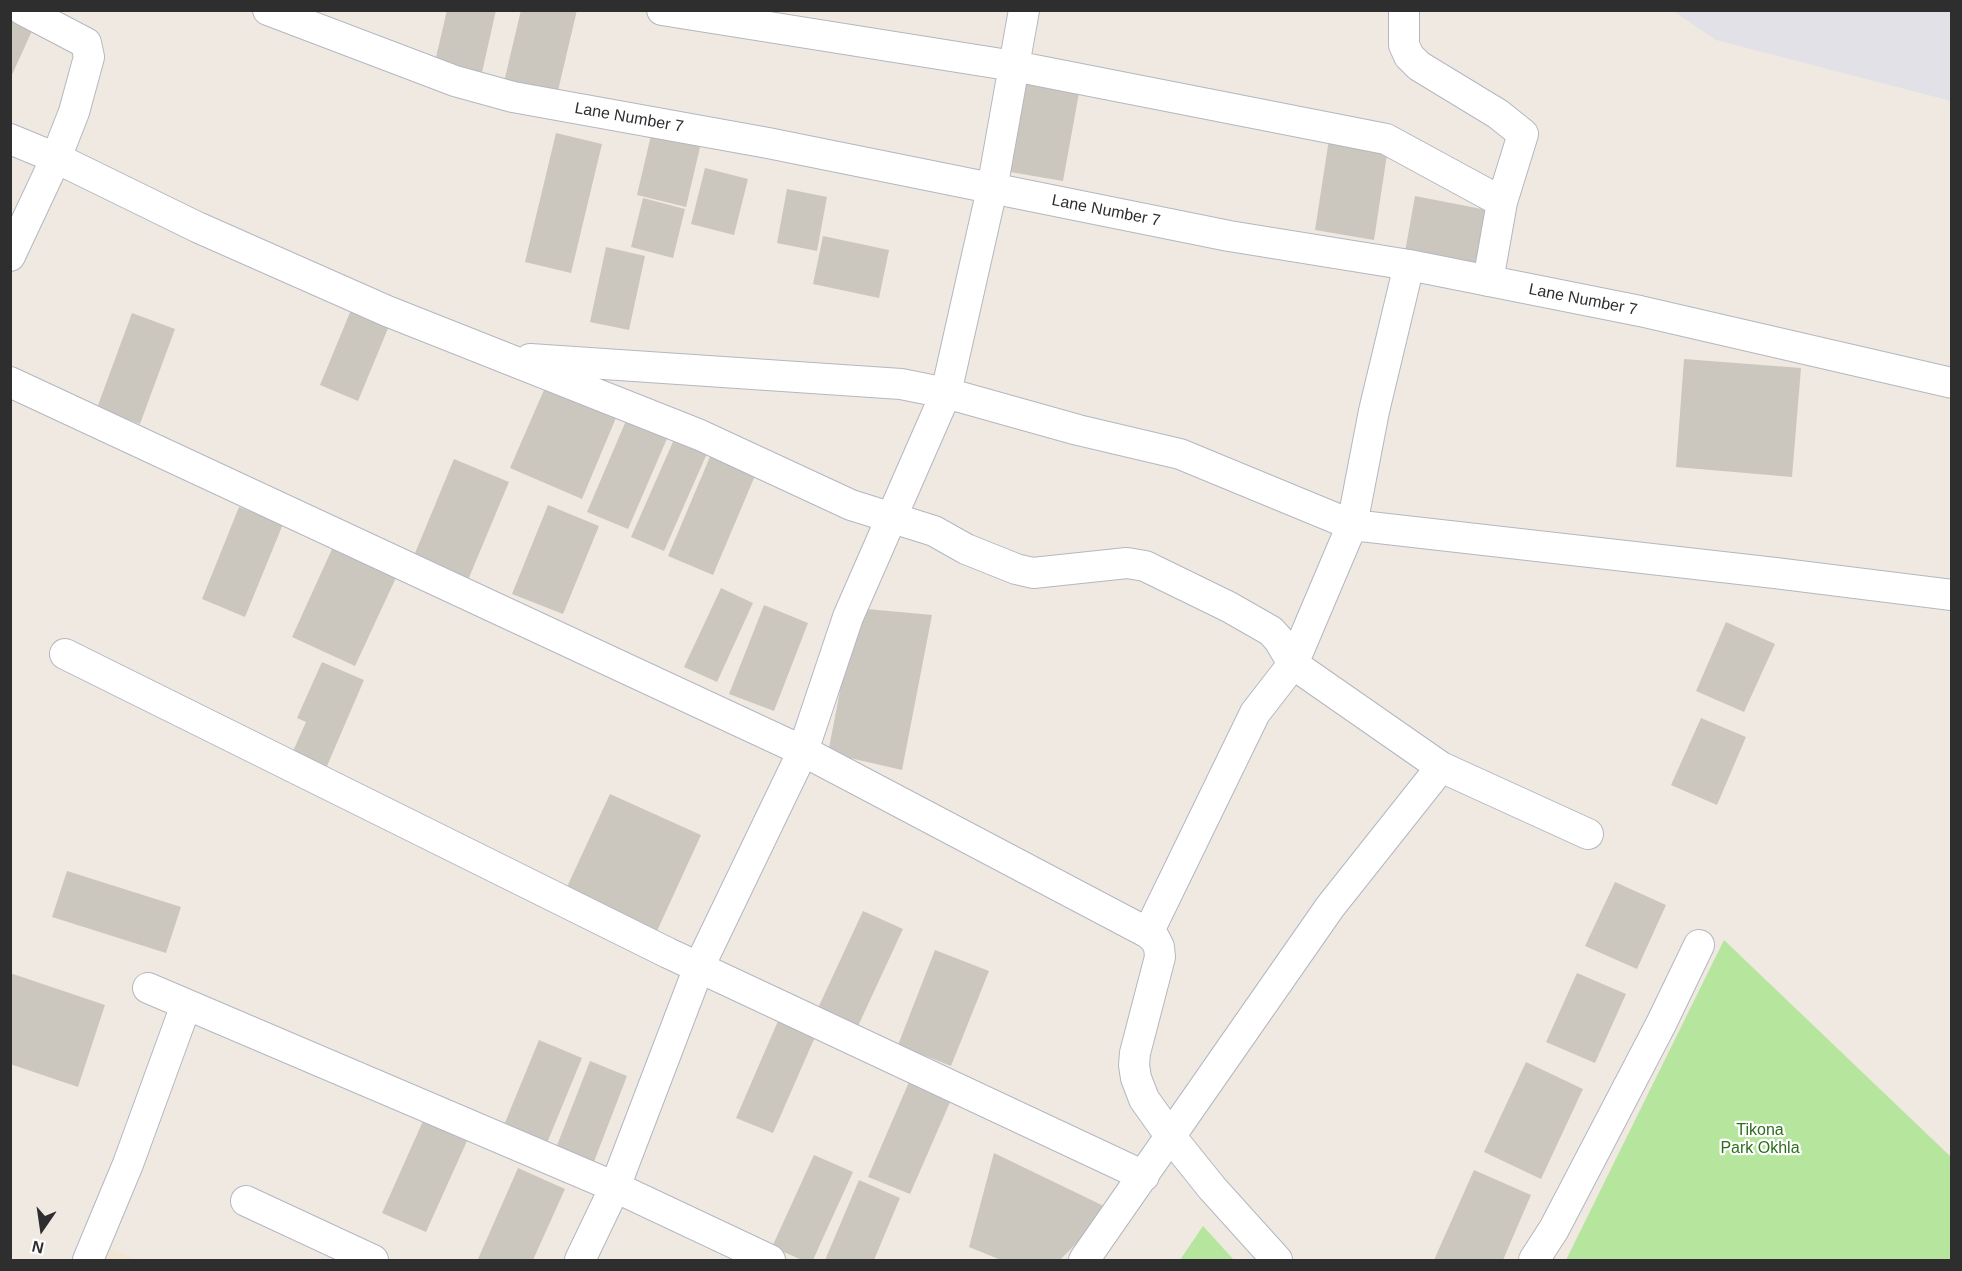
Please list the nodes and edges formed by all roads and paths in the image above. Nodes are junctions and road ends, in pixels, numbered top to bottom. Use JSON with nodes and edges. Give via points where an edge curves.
{"nodes":[{"id":1,"x":23,"y":10,"type":"edge"},
{"id":2,"x":662,"y":10,"type":"edge"},
{"id":3,"x":1024,"y":10,"type":"edge"},
{"id":4,"x":1404,"y":10,"type":"edge"},
{"id":5,"x":275,"y":12,"type":"edge"},
{"id":6,"x":1014,"y":66,"type":"junction"},
{"id":7,"x":10,"y":139,"type":"edge"},
{"id":8,"x":56,"y":158,"type":"junction"},
{"id":9,"x":992,"y":189,"type":"junction"},
{"id":10,"x":1502,"y":202,"type":"junction"},
{"id":11,"x":12,"y":248,"type":"edge"},
{"id":12,"x":1409,"y":265,"type":"junction"},
{"id":13,"x":1488,"y":281,"type":"junction"},
{"id":14,"x":501,"y":357,"type":"junction"},
{"id":15,"x":10,"y":382,"type":"edge"},
{"id":16,"x":1952,"y":383,"type":"edge"},
{"id":17,"x":946,"y":393,"type":"junction"},
{"id":18,"x":892,"y":517,"type":"junction"},
{"id":19,"x":1352,"y":525,"type":"junction"},
{"id":20,"x":1952,"y":595,"type":"edge"},
{"id":21,"x":65,"y":654,"type":"dead end"},
{"id":22,"x":1293,"y":663,"type":"junction"},
{"id":23,"x":802,"y":751,"type":"junction"},
{"id":24,"x":1442,"y":767,"type":"junction"},
{"id":25,"x":1588,"y":834,"type":"dead end"},
{"id":26,"x":1148,"y":933,"type":"junction"},
{"id":27,"x":1699,"y":945,"type":"dead end"},
{"id":28,"x":699,"y":967,"type":"junction"},
{"id":29,"x":148,"y":988,"type":"dead end"},
{"id":30,"x":186,"y":1005,"type":"junction"},
{"id":31,"x":1171,"y":1137,"type":"junction"},
{"id":32,"x":1144,"y":1176,"type":"junction"},
{"id":33,"x":615,"y":1187,"type":"junction"},
{"id":34,"x":246,"y":1201,"type":"dead end"},
{"id":35,"x":88,"y":1260,"type":"edge"},
{"id":36,"x":373,"y":1260,"type":"edge"},
{"id":37,"x":580,"y":1260,"type":"edge"},
{"id":38,"x":770,"y":1260,"type":"edge"},
{"id":39,"x":1084,"y":1260,"type":"edge"},
{"id":40,"x":1277,"y":1260,"type":"edge"},
{"id":41,"x":1534,"y":1260,"type":"edge"}],
"edges":[{"from":1,"to":8,"type":"street","via":[[86,43],[90,57]]},
{"from":2,"to":6,"type":"street"},
{"from":3,"to":6,"type":"street"},
{"from":4,"to":10,"type":"street","via":[[1404,45],[1409,56],[1523,134]]},
{"from":5,"to":9,"type":"street","name":"Lane Number 7","via":[[455,81],[513,97]]},
{"from":6,"to":9,"type":"street"},
{"from":6,"to":10,"type":"street","via":[[1386,139]]},
{"from":7,"to":8,"type":"street"},
{"from":8,"to":11,"type":"street"},
{"from":8,"to":14,"type":"street","via":[[197,227]]},
{"from":9,"to":12,"type":"street","name":"Lane Number 7","via":[[1229,236]]},
{"from":9,"to":17,"type":"street"},
{"from":10,"to":13,"type":"street"},
{"from":12,"to":13,"type":"street","name":"Lane Number 7"},
{"from":12,"to":19,"type":"street"},
{"from":13,"to":16,"type":"street","name":"Lane Number 7","via":[[1640,311]]},
{"from":14,"to":17,"type":"street","via":[[901,384]]},
{"from":14,"to":18,"type":"street","via":[[700,435],[851,505]]},
{"from":15,"to":23,"type":"street"},
{"from":17,"to":18,"type":"street"},
{"from":17,"to":19,"type":"street","via":[[1180,454]]},
{"from":18,"to":22,"type":"street","via":[[934,531],[996,562],[1033,573],[1128,563],[1145,566],[1271,631]]},
{"from":18,"to":23,"type":"street","via":[[848,617]]},
{"from":19,"to":20,"type":"street"},
{"from":19,"to":22,"type":"street"},
{"from":21,"to":28,"type":"street"},
{"from":22,"to":24,"type":"street"},
{"from":22,"to":26,"type":"street","via":[[1255,713]]},
{"from":23,"to":26,"type":"street"},
{"from":23,"to":28,"type":"street"},
{"from":24,"to":25,"type":"street"},
{"from":24,"to":31,"type":"street","via":[[1330,907]]},
{"from":26,"to":31,"type":"street","via":[[1155,939],[1160,957],[1134,1065],[1144,1099]]},
{"from":27,"to":41,"type":"street","via":[[1554,1229]]},
{"from":28,"to":32,"type":"street"},
{"from":28,"to":33,"type":"street"},
{"from":29,"to":30,"type":"street"},
{"from":30,"to":33,"type":"street"},
{"from":30,"to":35,"type":"street"},
{"from":31,"to":32,"type":"street"},
{"from":31,"to":40,"type":"street"},
{"from":32,"to":39,"type":"street"},
{"from":33,"to":37,"type":"street"},
{"from":33,"to":38,"type":"street"},
{"from":34,"to":36,"type":"street"}]}
